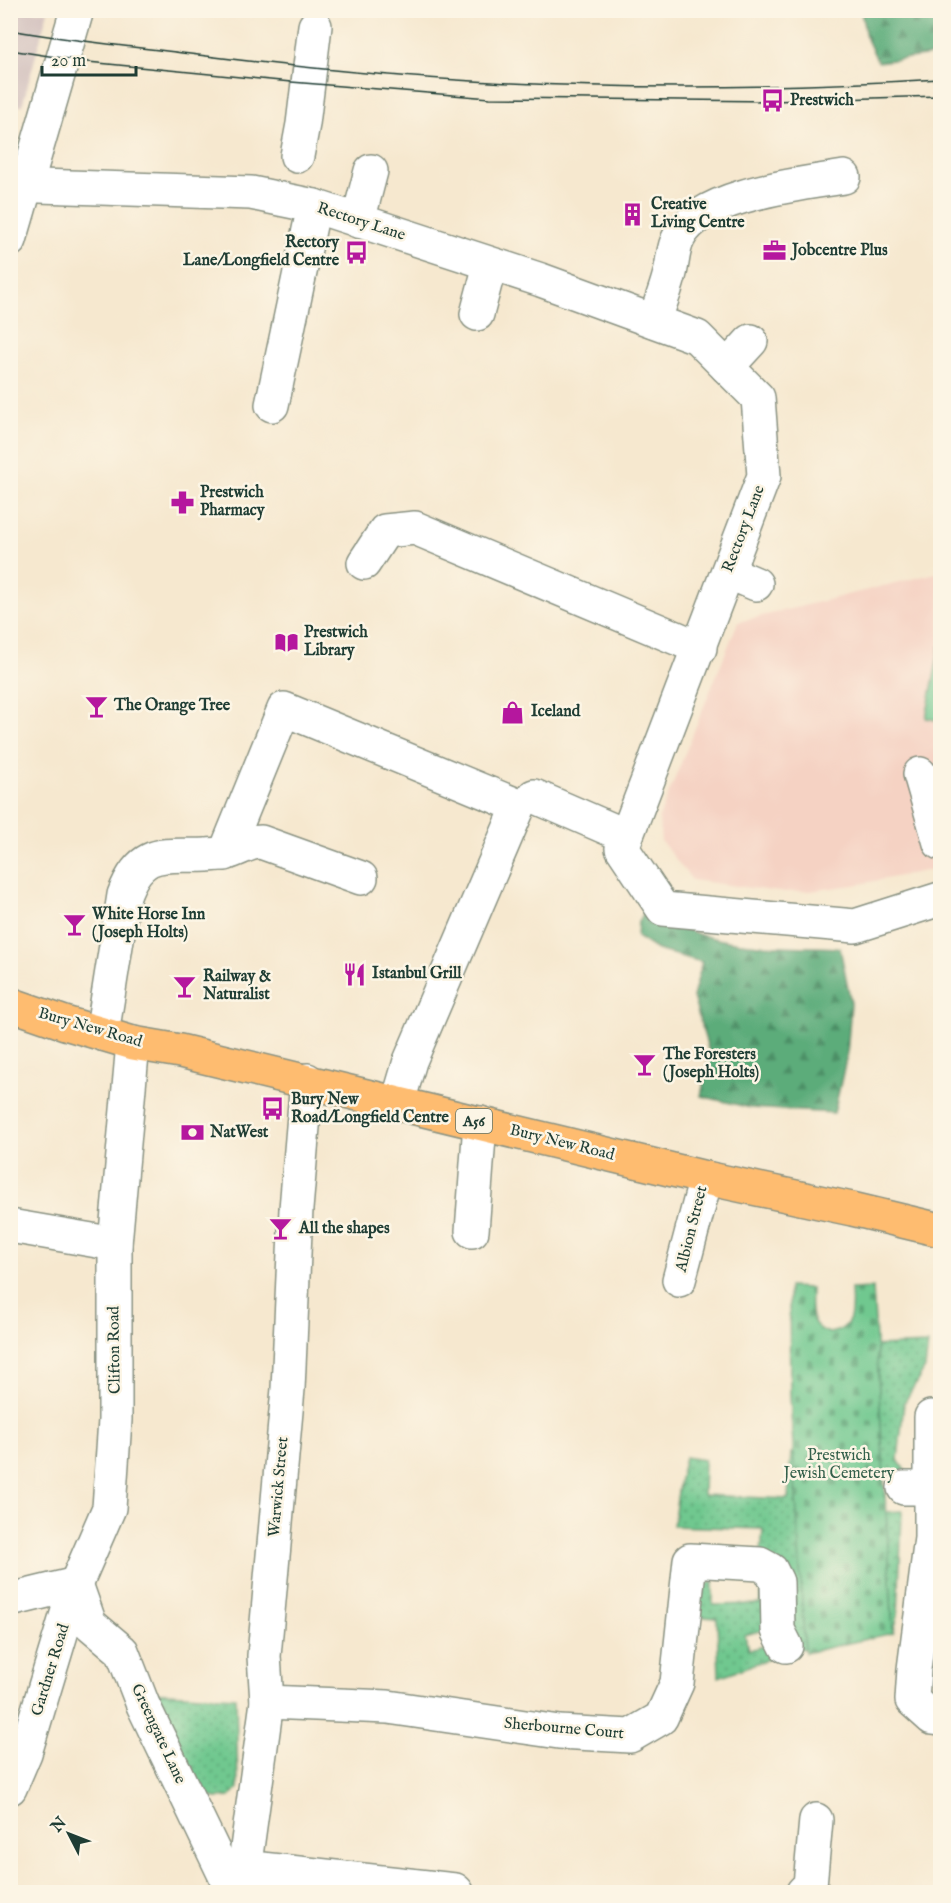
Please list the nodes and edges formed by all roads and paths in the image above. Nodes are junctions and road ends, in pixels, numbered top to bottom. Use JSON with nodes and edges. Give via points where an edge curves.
{"nodes":[{"id":1,"x":77,"y":10,"type":"edge"},
{"id":2,"x":315,"y":26,"type":"dead end"},
{"id":3,"x":297,"y":156,"type":"dead end"},
{"id":4,"x":371,"y":171,"type":"dead end"},
{"id":5,"x":844,"y":177,"type":"dead end"},
{"id":6,"x":28,"y":184,"type":"junction"},
{"id":7,"x":314,"y":206,"type":"junction"},
{"id":8,"x":358,"y":221,"type":"junction"},
{"id":9,"x":10,"y":240,"type":"edge"},
{"id":10,"x":490,"y":265,"type":"junction"},
{"id":11,"x":477,"y":314,"type":"dead end"},
{"id":12,"x":654,"y":321,"type":"junction"},
{"id":13,"x":750,"y":341,"type":"dead end"},
{"id":14,"x":727,"y":367,"type":"junction"},
{"id":15,"x":272,"y":405,"type":"dead end"},
{"id":16,"x":364,"y":563,"type":"dead end"},
{"id":17,"x":699,"y":648,"type":"junction"},
{"id":18,"x":920,"y":774,"type":"dead end"},
{"id":19,"x":534,"y":796,"type":"dead end"},
{"id":20,"x":626,"y":836,"type":"junction"},
{"id":21,"x":940,"y":843,"type":"edge"},
{"id":22,"x":225,"y":854,"type":"junction"},
{"id":23,"x":361,"y":878,"type":"dead end"},
{"id":24,"x":940,"y":899,"type":"edge"},
{"id":25,"x":10,"y":1004,"type":"edge"},
{"id":26,"x":102,"y":1034,"type":"junction"},
{"id":27,"x":133,"y":1042,"type":"junction"},
{"id":28,"x":307,"y":1080,"type":"junction"},
{"id":29,"x":398,"y":1102,"type":"junction"},
{"id":30,"x":480,"y":1122,"type":"junction"},
{"id":31,"x":706,"y":1178,"type":"junction"},
{"id":32,"x":10,"y":1226,"type":"edge"},
{"id":33,"x":940,"y":1230,"type":"edge"},
{"id":34,"x":472,"y":1231,"type":"dead end"},
{"id":35,"x":115,"y":1244,"type":"junction"},
{"id":36,"x":679,"y":1280,"type":"dead end"},
{"id":37,"x":931,"y":1417,"type":"dead end"},
{"id":38,"x":76,"y":1584,"type":"junction"},
{"id":39,"x":10,"y":1600,"type":"edge"},
{"id":40,"x":786,"y":1646,"type":"dead end"},
{"id":41,"x":267,"y":1702,"type":"junction"},
{"id":42,"x":940,"y":1719,"type":"edge"},
{"id":43,"x":10,"y":1788,"type":"edge"},
{"id":44,"x":816,"y":1820,"type":"dead end"},
{"id":45,"x":239,"y":1884,"type":"edge"},
{"id":46,"x":457,"y":1893,"type":"edge"},
{"id":47,"x":803,"y":1893,"type":"edge"}],
"edges":[{"from":1,"to":6,"type":"street"},
{"from":2,"to":3,"type":"street"},
{"from":4,"to":8,"type":"street"},
{"from":5,"to":12,"type":"street","via":[[766,189],[720,204],[686,226],[678,238]]},
{"from":6,"to":7,"type":"street","name":"Rectory Lane","via":[[251,193]]},
{"from":6,"to":9,"type":"street"},
{"from":7,"to":8,"type":"street","name":"Rectory Lane"},
{"from":7,"to":15,"type":"street"},
{"from":8,"to":10,"type":"street","name":"Rectory Lane"},
{"from":10,"to":11,"type":"street"},
{"from":10,"to":12,"type":"street","name":"Rectory Lane"},
{"from":12,"to":14,"type":"street","name":"Rectory Lane","via":[[697,337]]},
{"from":13,"to":14,"type":"street"},
{"from":14,"to":17,"type":"street","name":"Rectory Lane","via":[[758,398],[764,476],[742,578]]},
{"from":16,"to":17,"type":"street","via":[[385,531],[415,528]]},
{"from":17,"to":20,"type":"street","name":"Rectory Lane"},
{"from":18,"to":21,"type":"street"},
{"from":19,"to":20,"type":"street"},
{"from":20,"to":24,"type":"street","via":[[622,848],[663,909],[855,926]]},
{"from":22,"to":23,"type":"street","via":[[261,842]]},
{"from":22,"to":26,"type":"street","via":[[163,854],[136,871],[124,895]]},
{"from":22,"to":29,"type":"street","via":[[284,709],[519,806],[410,1061]]},
{"from":25,"to":26,"type":"highway","name":"Bury New Road","number":"A56"},
{"from":26,"to":27,"type":"highway","name":"Bury New Road","number":"A56"},
{"from":27,"to":28,"type":"highway","name":"Bury New Road","number":"A56"},
{"from":27,"to":35,"type":"street","name":"Clifton Road"},
{"from":28,"to":29,"type":"highway","name":"Bury New Road","number":"A56"},
{"from":28,"to":41,"type":"street","name":"Warwick Street","via":[[296,1209],[288,1389],[264,1656]]},
{"from":29,"to":30,"type":"highway","name":"Bury New Road","number":"A56"},
{"from":30,"to":31,"type":"highway","name":"Bury New Road","number":"A56"},
{"from":30,"to":34,"type":"street"},
{"from":31,"to":33,"type":"highway","name":"Bury New Road","number":"A56"},
{"from":31,"to":36,"type":"street","name":"Albion Street"},
{"from":32,"to":35,"type":"street"},
{"from":35,"to":38,"type":"street","name":"Clifton Road","via":[[116,1420],[109,1508]]},
{"from":37,"to":42,"type":"street","via":[[917,1488],[931,1538],[912,1700],[932,1718]]},
{"from":38,"to":39,"type":"street"},
{"from":38,"to":43,"type":"street","name":"Gardner Road","via":[[25,1753]]},
{"from":38,"to":45,"type":"street","name":"Greengate Lane","via":[[90,1624],[122,1651],[143,1705]]},
{"from":40,"to":41,"type":"street","name":"Sherbourne Court","via":[[778,1630],[777,1582],[771,1570],[760,1563],[690,1560],[677,1683],[662,1718],[630,1736],[559,1732],[388,1707]]},
{"from":41,"to":45,"type":"street","name":"Warwick Street"},
{"from":44,"to":47,"type":"street","via":[[810,1885]]},
{"from":45,"to":46,"type":"street"}]}
